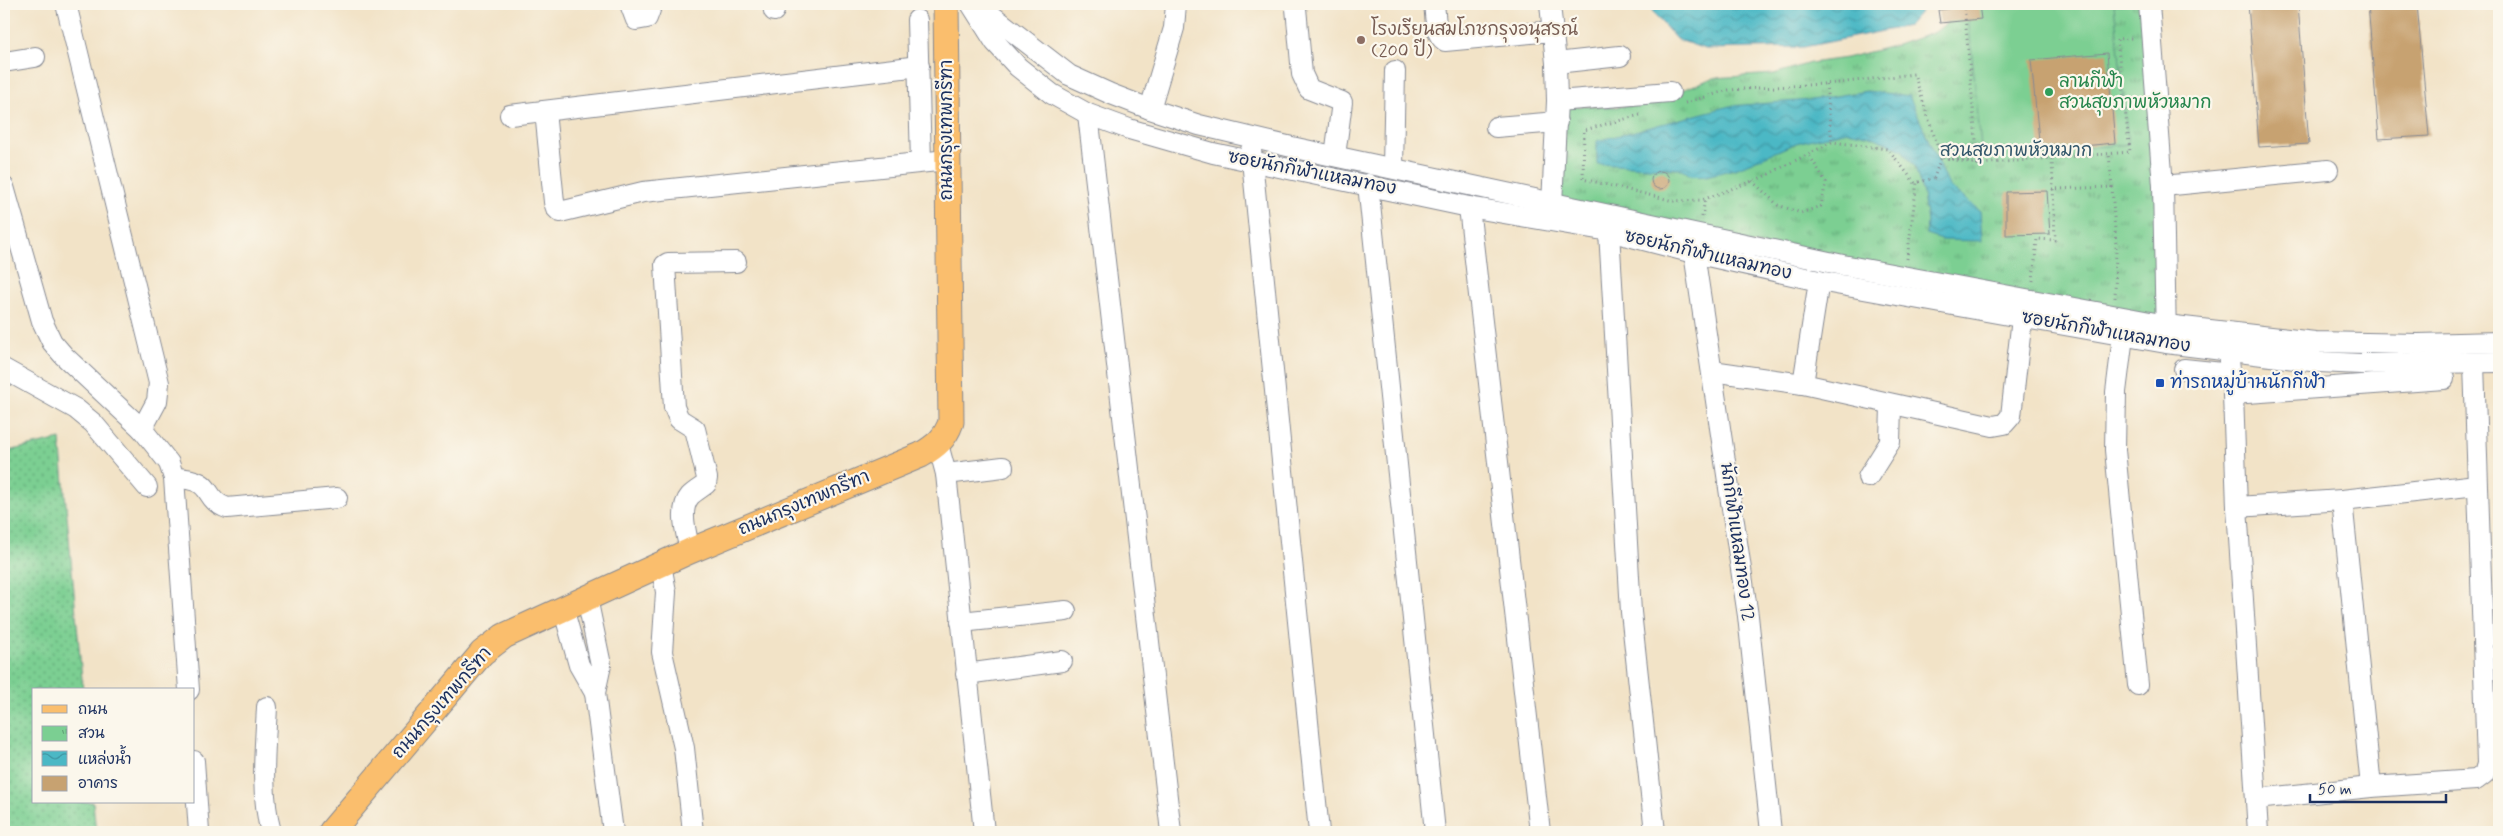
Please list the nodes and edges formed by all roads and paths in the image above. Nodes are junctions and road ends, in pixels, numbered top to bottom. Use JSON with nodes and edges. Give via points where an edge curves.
{"nodes":[{"id":1,"x":66,"y":4,"type":"edge"},
{"id":2,"x":630,"y":4,"type":"edge"},
{"id":3,"x":650,"y":4,"type":"edge"},
{"id":4,"x":946,"y":4,"type":"edge"},
{"id":5,"x":971,"y":4,"type":"edge"},
{"id":6,"x":977,"y":4,"type":"edge"},
{"id":7,"x":1176,"y":4,"type":"edge"},
{"id":8,"x":1434,"y":4,"type":"edge"},
{"id":9,"x":1550,"y":4,"type":"edge"},
{"id":10,"x":1964,"y":4,"type":"edge"},
{"id":11,"x":2149,"y":4,"type":"edge"},
{"id":12,"x":1296,"y":8,"type":"dead end"},
{"id":13,"x":917,"y":20,"type":"dead end"},
{"id":14,"x":1552,"y":31,"type":"junction"},
{"id":15,"x":2151,"y":36,"type":"junction"},
{"id":16,"x":1620,"y":56,"type":"dead end"},
{"id":17,"x":36,"y":57,"type":"dead end"},
{"id":18,"x":4,"y":62,"type":"edge"},
{"id":19,"x":1556,"y":63,"type":"junction"},
{"id":20,"x":919,"y":66,"type":"junction"},
{"id":21,"x":1395,"y":71,"type":"dead end"},
{"id":22,"x":1826,"y":84,"type":"junction"},
{"id":23,"x":1677,"y":97,"type":"joint"},
{"id":24,"x":1557,"y":101,"type":"junction"},
{"id":25,"x":1150,"y":109,"type":"junction"},
{"id":26,"x":545,"y":110,"type":"junction"},
{"id":27,"x":1647,"y":113,"type":"dead end"},
{"id":28,"x":1088,"y":114,"type":"junction"},
{"id":29,"x":510,"y":115,"type":"dead end"},
{"id":30,"x":1557,"y":122,"type":"junction"},
{"id":31,"x":1496,"y":127,"type":"dead end"},
{"id":32,"x":1251,"y":138,"type":"junction"},
{"id":33,"x":1832,"y":142,"type":"junction"},
{"id":34,"x":2109,"y":154,"type":"junction"},
{"id":35,"x":1809,"y":155,"type":"junction"},
{"id":36,"x":1335,"y":156,"type":"junction"},
{"id":37,"x":1940,"y":158,"type":"junction"},
{"id":38,"x":2052,"y":158,"type":"junction"},
{"id":39,"x":948,"y":160,"type":"junction"},
{"id":40,"x":1252,"y":161,"type":"junction"},
{"id":41,"x":921,"y":162,"type":"junction"},
{"id":42,"x":1978,"y":164,"type":"junction"},
{"id":43,"x":1393,"y":167,"type":"junction"},
{"id":44,"x":2328,"y":170,"type":"dead end"},
{"id":45,"x":1752,"y":181,"type":"junction"},
{"id":46,"x":1918,"y":182,"type":"junction"},
{"id":47,"x":1368,"y":184,"type":"junction"},
{"id":48,"x":2112,"y":186,"type":"junction"},
{"id":49,"x":2163,"y":186,"type":"junction"},
{"id":50,"x":4,"y":187,"type":"edge"},
{"id":51,"x":2052,"y":189,"type":"junction"},
{"id":52,"x":1552,"y":204,"type":"junction"},
{"id":53,"x":1468,"y":207,"type":"junction"},
{"id":54,"x":1609,"y":231,"type":"junction"},
{"id":55,"x":1694,"y":254,"type":"junction"},
{"id":56,"x":736,"y":262,"type":"dead end"},
{"id":57,"x":1904,"y":277,"type":"junction"},
{"id":58,"x":1819,"y":281,"type":"junction"},
{"id":59,"x":2032,"y":300,"type":"junction"},
{"id":60,"x":2115,"y":316,"type":"junction"},
{"id":61,"x":2022,"y":318,"type":"junction"},
{"id":62,"x":2166,"y":334,"type":"junction"},
{"id":63,"x":2123,"y":336,"type":"junction"},
{"id":64,"x":2499,"y":342,"type":"edge"},
{"id":65,"x":2228,"y":353,"type":"junction"},
{"id":66,"x":2499,"y":362,"type":"edge"},
{"id":67,"x":2474,"y":363,"type":"junction"},
{"id":68,"x":4,"y":369,"type":"edge"},
{"id":69,"x":1712,"y":370,"type":"junction"},
{"id":70,"x":2184,"y":370,"type":"dead end"},
{"id":71,"x":2444,"y":379,"type":"dead end"},
{"id":72,"x":1803,"y":384,"type":"junction"},
{"id":73,"x":2233,"y":384,"type":"junction"},
{"id":74,"x":1891,"y":405,"type":"junction"},
{"id":75,"x":142,"y":429,"type":"junction"},
{"id":76,"x":938,"y":444,"type":"junction"},
{"id":77,"x":1003,"y":467,"type":"dead end"},
{"id":78,"x":946,"y":474,"type":"junction"},
{"id":79,"x":1868,"y":477,"type":"dead end"},
{"id":80,"x":174,"y":478,"type":"junction"},
{"id":81,"x":2476,"y":486,"type":"junction"},
{"id":82,"x":147,"y":487,"type":"dead end"},
{"id":83,"x":337,"y":498,"type":"dead end"},
{"id":84,"x":2342,"y":500,"type":"junction"},
{"id":85,"x":2237,"y":507,"type":"junction"},
{"id":86,"x":690,"y":551,"type":"junction"},
{"id":87,"x":661,"y":564,"type":"junction"},
{"id":88,"x":586,"y":598,"type":"junction"},
{"id":89,"x":563,"y":608,"type":"junction"},
{"id":90,"x":1066,"y":611,"type":"dead end"},
{"id":91,"x":961,"y":622,"type":"junction"},
{"id":92,"x":1062,"y":661,"type":"dead end"},
{"id":93,"x":966,"y":674,"type":"junction"},
{"id":94,"x":2138,"y":685,"type":"dead end"},
{"id":95,"x":189,"y":688,"type":"edge"},
{"id":96,"x":595,"y":692,"type":"junction"},
{"id":97,"x":267,"y":707,"type":"dead end"},
{"id":98,"x":195,"y":774,"type":"edge"},
{"id":99,"x":2371,"y":787,"type":"junction"},
{"id":100,"x":2256,"y":799,"type":"junction"},
{"id":101,"x":199,"y":832,"type":"edge"},
{"id":102,"x":272,"y":832,"type":"edge"},
{"id":103,"x":330,"y":832,"type":"edge"},
{"id":104,"x":614,"y":832,"type":"edge"},
{"id":105,"x":693,"y":832,"type":"edge"},
{"id":106,"x":984,"y":832,"type":"edge"},
{"id":107,"x":1171,"y":832,"type":"edge"},
{"id":108,"x":1319,"y":832,"type":"edge"},
{"id":109,"x":1435,"y":832,"type":"edge"},
{"id":110,"x":1540,"y":832,"type":"edge"},
{"id":111,"x":1655,"y":832,"type":"edge"},
{"id":112,"x":1771,"y":832,"type":"edge"},
{"id":113,"x":2258,"y":832,"type":"edge"}],
"edges":[{"from":1,"to":75,"type":"street","via":[[159,383],[157,401]]},
{"from":2,"to":3,"type":"street","via":[[636,20],[647,18]]},
{"from":4,"to":39,"type":"main road","name":"ถนนกรุงเทพกรีฑา"},
{"from":5,"to":28,"type":"street","name":"ซอยนักกีฬาแหลมทอง","via":[[995,42],[1018,67],[1052,94]]},
{"from":6,"to":25,"type":"street","name":"ซอยนักกีฬาแหลมทอง","via":[[1069,75]]},
{"from":7,"to":25,"type":"street","via":[[1174,28]]},
{"from":8,"to":14,"type":"street","via":[[1437,30],[1445,41]]},
{"from":9,"to":14,"type":"street"},
{"from":10,"to":42,"type":"path"},
{"from":11,"to":15,"type":"street"},
{"from":12,"to":36,"type":"street","via":[[1302,74],[1306,85],[1342,102]]},
{"from":13,"to":20,"type":"street"},
{"from":14,"to":19,"type":"street"},
{"from":15,"to":34,"type":"path","via":[[2117,40],[2130,152]]},
{"from":15,"to":49,"type":"street"},
{"from":16,"to":19,"type":"street"},
{"from":17,"to":18,"type":"street"},
{"from":19,"to":24,"type":"street"},
{"from":20,"to":26,"type":"street"},
{"from":20,"to":41,"type":"street"},
{"from":21,"to":43,"type":"street"},
{"from":22,"to":23,"type":"path"},
{"from":22,"to":33,"type":"path"},
{"from":22,"to":37,"type":"path","via":[[1914,74]]},
{"from":23,"to":24,"type":"street"},
{"from":24,"to":30,"type":"street"},
{"from":25,"to":32,"type":"street","name":"ซอยนักกีฬาแหลมทอง"},
{"from":26,"to":29,"type":"street"},
{"from":26,"to":41,"type":"street","via":[[554,202],[560,212],[643,192]]},
{"from":27,"to":45,"type":"path","via":[[1584,130],[1583,179],[1674,201],[1702,200]]},
{"from":28,"to":40,"type":"street","name":"ซอยนักกีฬาแหลมทอง","via":[[1177,144]]},
{"from":28,"to":107,"type":"street"},
{"from":30,"to":31,"type":"street"},
{"from":30,"to":52,"type":"street"},
{"from":32,"to":36,"type":"street","name":"ซอยนักกีฬาแหลมทอง"},
{"from":32,"to":40,"type":"street"},
{"from":33,"to":35,"type":"path"},
{"from":33,"to":46,"type":"path","via":[[1888,148]]},
{"from":34,"to":38,"type":"path"},
{"from":34,"to":48,"type":"path"},
{"from":35,"to":45,"type":"path"},
{"from":35,"to":45,"type":"path","via":[[1826,182],[1821,206],[1801,213],[1778,206]]},
{"from":36,"to":43,"type":"street","name":"ซอยนักกีฬาแหลมทอง"},
{"from":37,"to":42,"type":"path"},
{"from":37,"to":46,"type":"path","via":[[1934,178]]},
{"from":38,"to":42,"type":"path"},
{"from":38,"to":51,"type":"path"},
{"from":39,"to":41,"type":"street"},
{"from":39,"to":76,"type":"main road","name":"ถนนกรุงเทพกรีฑา","via":[[951,422]]},
{"from":40,"to":47,"type":"street","name":"ซอยนักกีฬาแหลมทอง"},
{"from":40,"to":108,"type":"street"},
{"from":43,"to":52,"type":"street","name":"ซอยนักกีฬาแหลมทอง"},
{"from":44,"to":49,"type":"street"},
{"from":46,"to":57,"type":"path"},
{"from":47,"to":53,"type":"street","name":"ซอยนักกีฬาแหลมทอง"},
{"from":47,"to":109,"type":"street"},
{"from":48,"to":51,"type":"path"},
{"from":48,"to":60,"type":"path","via":[[2116,246]]},
{"from":49,"to":62,"type":"street"},
{"from":50,"to":75,"type":"street","via":[[42,321],[52,342]]},
{"from":51,"to":59,"type":"path","via":[[2055,240],[2037,239]]},
{"from":52,"to":57,"type":"street","name":"ซอยนักกีฬาแหลมทอง"},
{"from":53,"to":54,"type":"street","name":"ซอยนักกีฬาแหลมทอง"},
{"from":53,"to":110,"type":"street"},
{"from":54,"to":55,"type":"street","name":"ซอยนักกีฬาแหลมทอง"},
{"from":54,"to":111,"type":"street","via":[[1631,612]]},
{"from":55,"to":58,"type":"street","name":"ซอยนักกีฬาแหลมทอง"},
{"from":55,"to":69,"type":"street","name":"นักกีฬาแหลมทอง 12"},
{"from":56,"to":86,"type":"street","via":[[665,265],[674,407],[679,419],[695,429],[707,478],[706,484],[690,496],[685,506],[684,522]]},
{"from":57,"to":59,"type":"street","name":"ซอยนักกีฬาแหลมทอง"},
{"from":58,"to":61,"type":"street","name":"ซอยนักกีฬาแหลมทอง"},
{"from":58,"to":72,"type":"street"},
{"from":59,"to":60,"type":"street","name":"ซอยนักกีฬาแหลมทอง"},
{"from":60,"to":62,"type":"street","name":"ซอยนักกีฬาแหลมทอง"},
{"from":61,"to":63,"type":"street","name":"ซอยนักกีฬาแหลมทอง"},
{"from":61,"to":74,"type":"street","via":[[2011,416],[2004,424],[1974,423]]},
{"from":62,"to":63,"type":"street","name":"ซอยนักกีฬาแหลมทอง"},
{"from":62,"to":64,"type":"street","name":"ซอยนักกีฬาแหลมทอง","via":[[2315,342]]},
{"from":62,"to":65,"type":"street","name":"ซอยนักกีฬาแหลมทอง"},
{"from":63,"to":94,"type":"street","via":[[2116,392],[2115,450]]},
{"from":65,"to":67,"type":"street","name":"ซอยนักกีฬาแหลมทอง","via":[[2361,364]]},
{"from":65,"to":73,"type":"street"},
{"from":66,"to":67,"type":"street","name":"ซอยนักกีฬาแหลมทอง"},
{"from":67,"to":81,"type":"street"},
{"from":68,"to":82,"type":"street","via":[[76,410],[93,424]]},
{"from":69,"to":72,"type":"street"},
{"from":69,"to":112,"type":"street","name":"นักกีฬาแหลมทอง 12","via":[[1748,616]]},
{"from":70,"to":73,"type":"street"},
{"from":71,"to":73,"type":"street"},
{"from":72,"to":74,"type":"street"},
{"from":73,"to":85,"type":"street"},
{"from":74,"to":79,"type":"street","via":[[1890,442]]},
{"from":75,"to":80,"type":"street","via":[[169,463]]},
{"from":76,"to":78,"type":"street"},
{"from":76,"to":86,"type":"main road","name":"ถนนกรุงเทพกรีฑา","via":[[921,455]]},
{"from":77,"to":78,"type":"street"},
{"from":78,"to":91,"type":"street"},
{"from":80,"to":83,"type":"street","via":[[192,478],[200,482],[216,501],[227,508]]},
{"from":80,"to":95,"type":"street"},
{"from":81,"to":84,"type":"street"},
{"from":81,"to":99,"type":"street","via":[[2487,764],[2484,774],[2476,780]]},
{"from":84,"to":85,"type":"street"},
{"from":84,"to":99,"type":"street"},
{"from":85,"to":100,"type":"street"},
{"from":86,"to":87,"type":"main road","name":"ถนนกรุงเทพกรีฑา"},
{"from":87,"to":88,"type":"main road","name":"ถนนกรุงเทพกรีฑา"},
{"from":87,"to":105,"type":"street","via":[[666,592],[662,652],[684,748]]},
{"from":88,"to":89,"type":"main road","name":"ถนนกรุงเทพกรีฑา"},
{"from":88,"to":96,"type":"street","via":[[601,665]]},
{"from":89,"to":96,"type":"street","via":[[579,665]]},
{"from":89,"to":103,"type":"main road","name":"ถนนกรุงเทพกรีฑา","via":[[504,636],[482,654]]},
{"from":90,"to":91,"type":"street"},
{"from":91,"to":93,"type":"street"},
{"from":92,"to":93,"type":"street"},
{"from":93,"to":106,"type":"street"},
{"from":96,"to":104,"type":"street"},
{"from":97,"to":102,"type":"street","via":[[265,796]]},
{"from":98,"to":101,"type":"street"},
{"from":99,"to":100,"type":"street"},
{"from":100,"to":113,"type":"street"}]}
